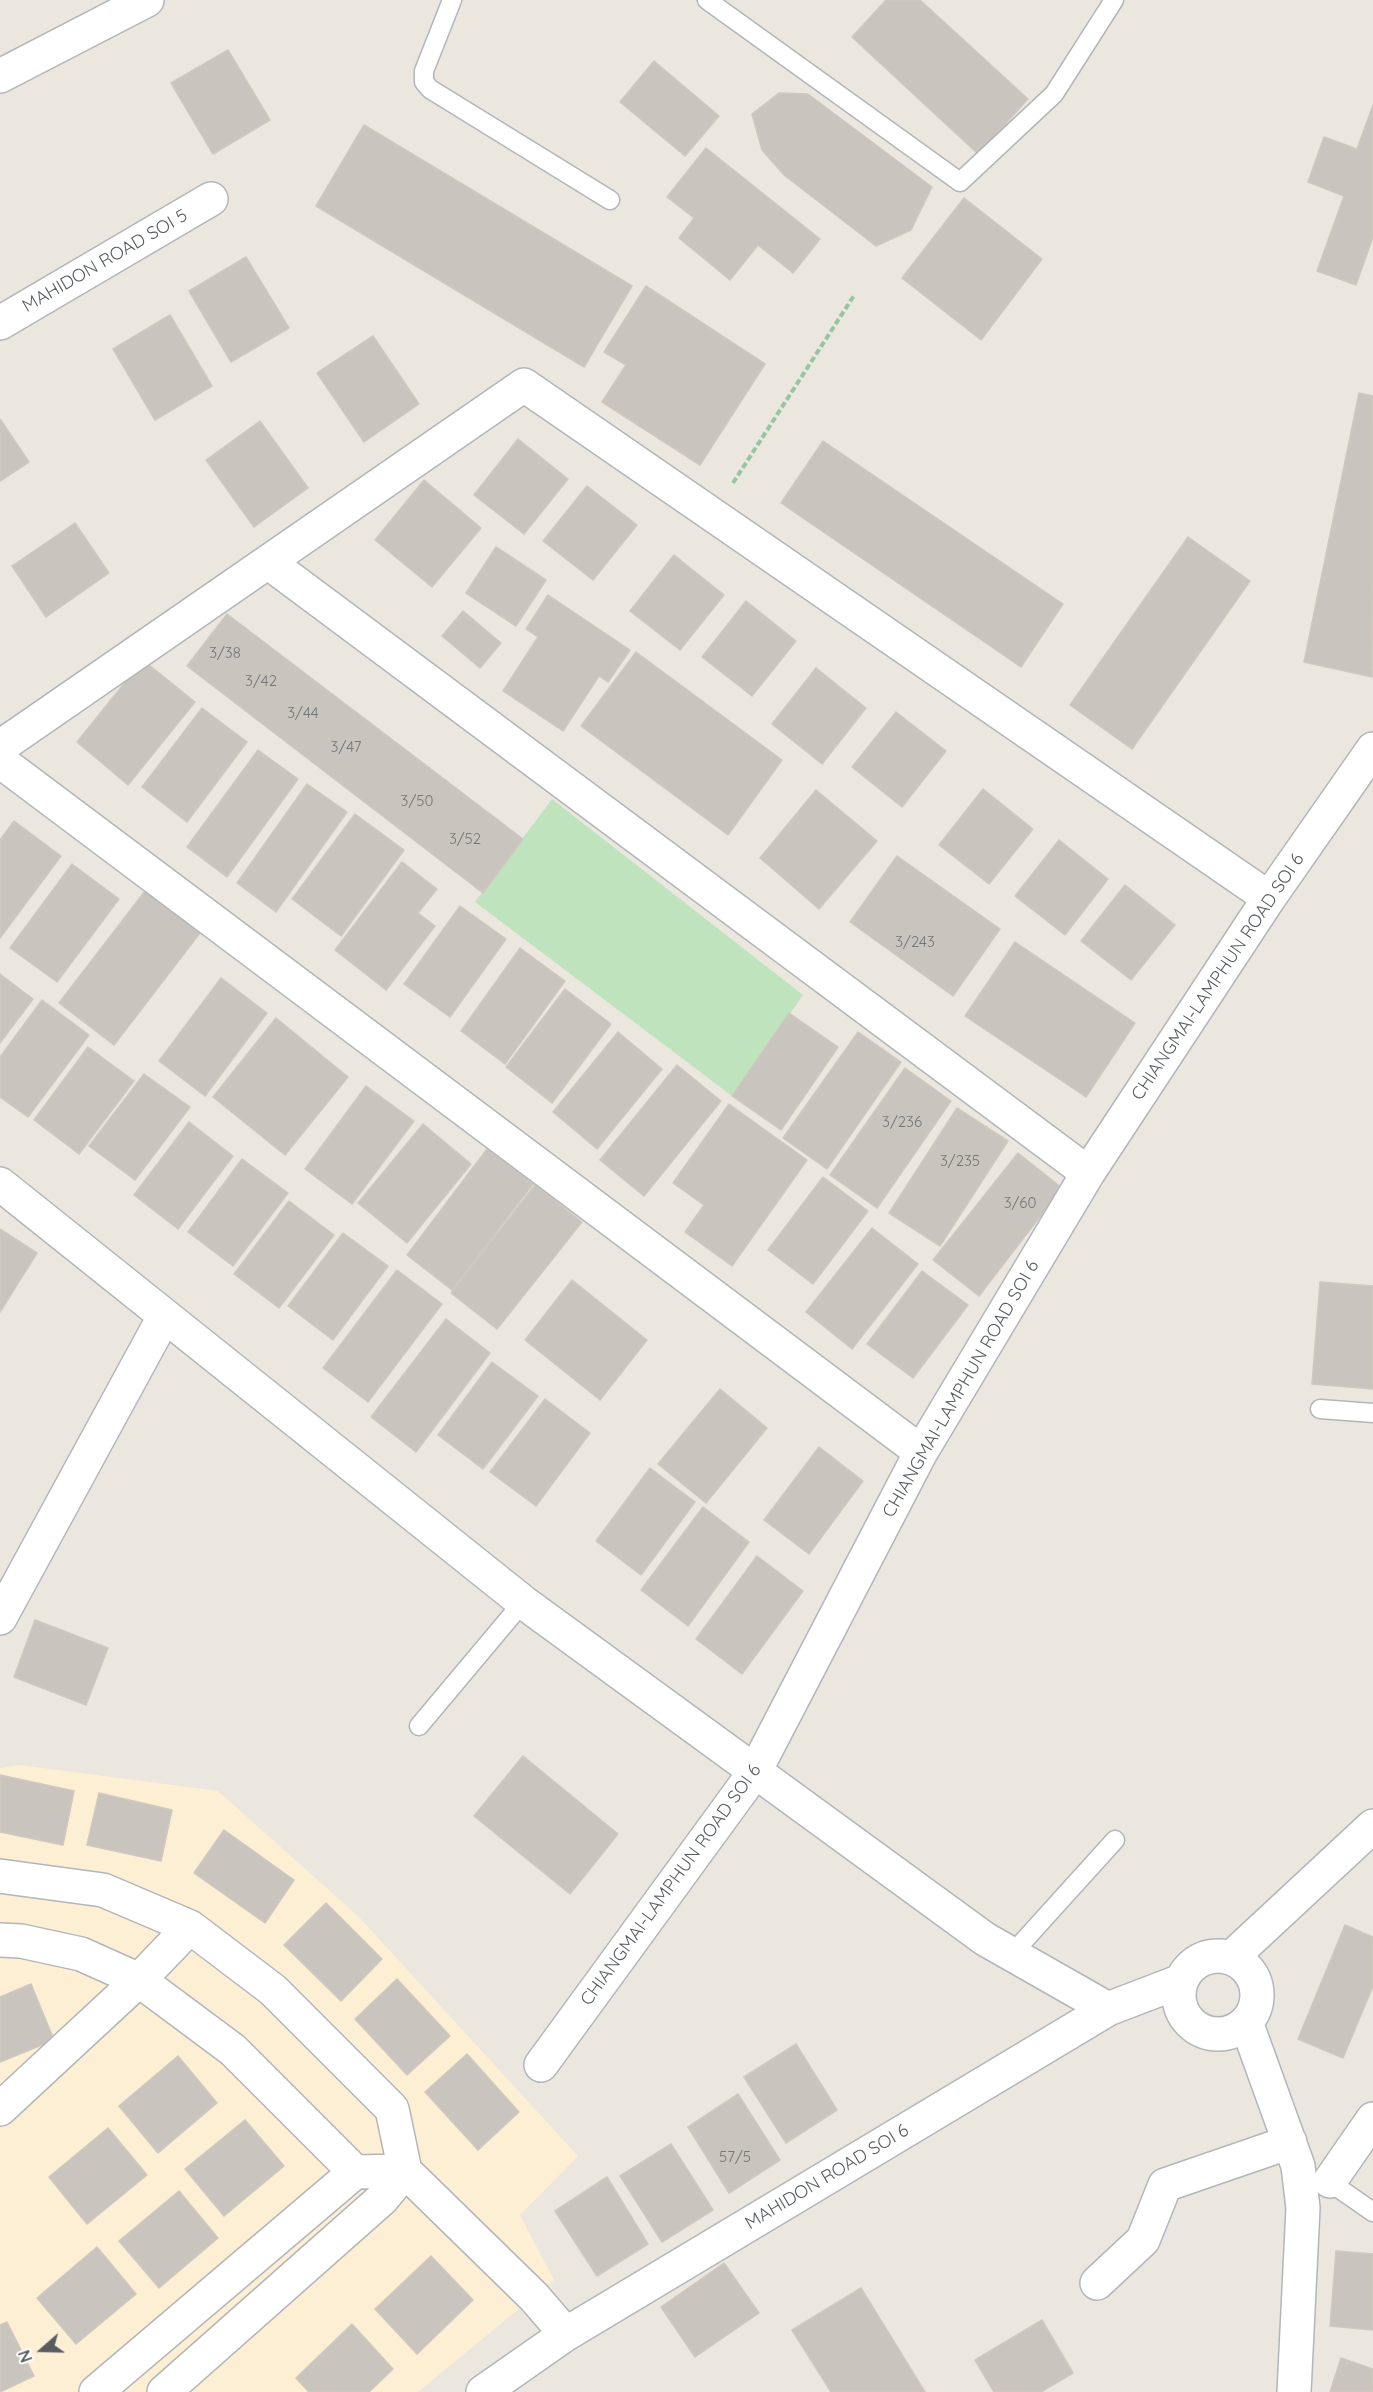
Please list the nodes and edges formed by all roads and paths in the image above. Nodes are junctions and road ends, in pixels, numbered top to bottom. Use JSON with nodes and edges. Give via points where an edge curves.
{"nodes":[{"id":1,"x":147,"y":0,"type":"edge"},
{"id":2,"x":452,"y":0,"type":"edge"},
{"id":3,"x":707,"y":0,"type":"edge"},
{"id":4,"x":1114,"y":0,"type":"edge"},
{"id":5,"x":0,"y":76,"type":"edge"},
{"id":6,"x":211,"y":199,"type":"dead end"},
{"id":7,"x":610,"y":200,"type":"dead end"},
{"id":8,"x":855,"y":294,"type":"dead end"},
{"id":9,"x":0,"y":323,"type":"edge"},
{"id":10,"x":712,"y":516,"type":"junction"},
{"id":11,"x":268,"y":562,"type":"junction"},
{"id":12,"x":0,"y":747,"type":"edge"},
{"id":13,"x":1373,"y":749,"type":"edge"},
{"id":14,"x":0,"y":761,"type":"edge"},
{"id":15,"x":1269,"y":898,"type":"junction"},
{"id":16,"x":1088,"y":1173,"type":"junction"},
{"id":17,"x":0,"y":1184,"type":"edge"},
{"id":18,"x":164,"y":1317,"type":"junction"},
{"id":19,"x":1320,"y":1409,"type":"dead end"},
{"id":20,"x":1373,"y":1413,"type":"edge"},
{"id":21,"x":921,"y":1452,"type":"junction"},
{"id":22,"x":523,"y":1602,"type":"junction"},
{"id":23,"x":0,"y":1618,"type":"edge"},
{"id":24,"x":419,"y":1725,"type":"dead end"},
{"id":25,"x":754,"y":1773,"type":"junction"},
{"id":26,"x":1373,"y":1826,"type":"edge"},
{"id":27,"x":1115,"y":1840,"type":"dead end"},
{"id":28,"x":0,"y":1876,"type":"edge"},
{"id":29,"x":190,"y":1927,"type":"junction"},
{"id":30,"x":0,"y":1940,"type":"edge"},
{"id":31,"x":1011,"y":1955,"type":"junction"},
{"id":32,"x":1231,"y":1958,"type":"junction"},
{"id":33,"x":140,"y":1980,"type":"junction"},
{"id":34,"x":1181,"y":1982,"type":"junction"},
{"id":35,"x":1108,"y":2009,"type":"junction"},
{"id":36,"x":1246,"y":2022,"type":"junction"},
{"id":37,"x":541,"y":2065,"type":"dead end"},
{"id":38,"x":0,"y":2109,"type":"edge"},
{"id":39,"x":1373,"y":2119,"type":"edge"},
{"id":40,"x":1294,"y":2154,"type":"junction"},
{"id":41,"x":405,"y":2171,"type":"junction"},
{"id":42,"x":355,"y":2172,"type":"junction"},
{"id":43,"x":1330,"y":2181,"type":"junction"},
{"id":44,"x":1373,"y":2212,"type":"edge"},
{"id":45,"x":1097,"y":2283,"type":"dead end"},
{"id":46,"x":566,"y":2334,"type":"junction"},
{"id":47,"x":96,"y":2392,"type":"edge"},
{"id":48,"x":164,"y":2392,"type":"edge"},
{"id":49,"x":483,"y":2392,"type":"edge"},
{"id":50,"x":1294,"y":2392,"type":"edge"}],
"edges":[{"from":1,"to":5,"type":"street"},
{"from":2,"to":7,"type":"lane","via":[[424,71],[424,82],[430,90]]},
{"from":3,"to":4,"type":"lane","via":[[960,183],[1054,94]]},
{"from":6,"to":9,"type":"street","name":"MAHIDON ROAD SOI 5"},
{"from":8,"to":10,"type":"path"},
{"from":10,"to":11,"type":"street","via":[[524,385]]},
{"from":10,"to":15,"type":"street"},
{"from":11,"to":12,"type":"street"},
{"from":11,"to":16,"type":"street"},
{"from":13,"to":15,"type":"street","name":"CHIANGMAI-LAMPHUN ROAD SOI 6"},
{"from":14,"to":21,"type":"street"},
{"from":15,"to":16,"type":"street","name":"CHIANGMAI-LAMPHUN ROAD SOI 6"},
{"from":16,"to":21,"type":"street","name":"CHIANGMAI-LAMPHUN ROAD SOI 6"},
{"from":17,"to":18,"type":"street"},
{"from":18,"to":22,"type":"street"},
{"from":18,"to":23,"type":"street"},
{"from":19,"to":20,"type":"lane"},
{"from":21,"to":25,"type":"street","name":"CHIANGMAI-LAMPHUN ROAD SOI 6"},
{"from":22,"to":24,"type":"lane"},
{"from":22,"to":25,"type":"street"},
{"from":25,"to":31,"type":"street"},
{"from":25,"to":37,"type":"street","name":"CHIANGMAI-LAMPHUN ROAD SOI 6"},
{"from":26,"to":32,"type":"street"},
{"from":27,"to":31,"type":"lane"},
{"from":28,"to":29,"type":"street","via":[[103,1890]]},
{"from":29,"to":33,"type":"street"},
{"from":29,"to":41,"type":"street","via":[[273,1990],[392,2109]]},
{"from":30,"to":33,"type":"street","via":[[81,1954]]},
{"from":31,"to":35,"type":"street"},
{"from":32,"to":34,"type":"street","via":[[1201,1959],[1189,1968]]},
{"from":32,"to":36,"type":"street","via":[[1248,1973],[1257,1994]]},
{"from":33,"to":38,"type":"street"},
{"from":33,"to":42,"type":"street","via":[[233,2050]]},
{"from":34,"to":35,"type":"street","name":"MAHIDON ROAD SOI 6"},
{"from":34,"to":36,"type":"street","via":[[1182,2011],[1191,2024],[1204,2032],[1233,2031]]},
{"from":35,"to":46,"type":"street","name":"MAHIDON ROAD SOI 6"},
{"from":36,"to":40,"type":"street"},
{"from":39,"to":43,"type":"street"},
{"from":40,"to":43,"type":"lane"},
{"from":40,"to":45,"type":"street","via":[[1165,2185],[1143,2240]]},
{"from":40,"to":50,"type":"street","via":[[1303,2208]]},
{"from":41,"to":42,"type":"street"},
{"from":41,"to":46,"type":"street","via":[[534,2297]]},
{"from":41,"to":48,"type":"street","via":[[382,2199]]},
{"from":42,"to":47,"type":"street"},
{"from":43,"to":44,"type":"lane"},
{"from":46,"to":49,"type":"street","name":"MAHIDON ROAD SOI 6"}]}
